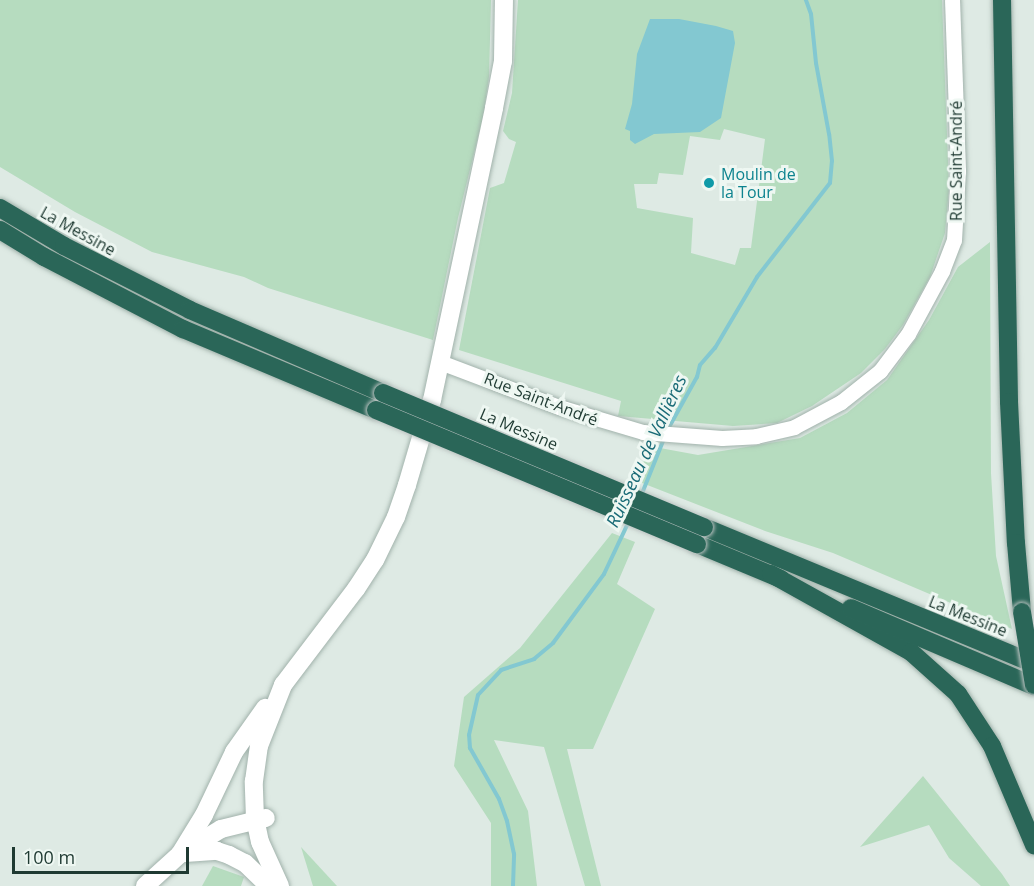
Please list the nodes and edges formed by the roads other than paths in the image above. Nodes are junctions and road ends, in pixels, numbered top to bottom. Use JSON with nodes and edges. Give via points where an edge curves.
{"nodes":[{"id":1,"x":504,"y":0,"type":"edge"},
{"id":2,"x":952,"y":0,"type":"edge"},
{"id":3,"x":1002,"y":0,"type":"edge"},
{"id":4,"x":0,"y":208,"type":"edge"},
{"id":5,"x":0,"y":230,"type":"edge"},
{"id":6,"x":440,"y":362,"type":"junction"},
{"id":7,"x":380,"y":402,"type":"junction"},
{"id":8,"x":701,"y":536,"type":"junction"},
{"id":9,"x":771,"y":574,"type":"junction"},
{"id":10,"x":1026,"y":614,"type":"junction"},
{"id":11,"x":327,"y":628,"type":"junction"},
{"id":12,"x":1034,"y":639,"type":"edge"},
{"id":13,"x":1034,"y":664,"type":"edge"},
{"id":14,"x":283,"y":685,"type":"junction"},
{"id":15,"x":1034,"y":686,"type":"edge"},
{"id":16,"x":261,"y":818,"type":"junction"},
{"id":17,"x":1034,"y":845,"type":"edge"},
{"id":18,"x":180,"y":854,"type":"junction"},
{"id":19,"x":145,"y":886,"type":"edge"},
{"id":20,"x":269,"y":886,"type":"edge"},
{"id":21,"x":280,"y":886,"type":"edge"},
{"id":22,"x":290,"y":886,"type":"edge"}],
"edges":[{"from":1,"to":6,"type":"main road","via":[[503,61]]},
{"from":2,"to":6,"type":"street","name":"Rue Saint-André","via":[[958,171],[954,240],[908,334],[880,371],[841,402],[794,427],[756,436],[682,436],[643,432],[559,408]]},
{"from":3,"to":10,"type":"highway","via":[[1010,402],[1014,499]]},
{"from":4,"to":7,"type":"highway","name":"La Messine","via":[[138,285]]},
{"from":5,"to":7,"type":"highway","name":"La Messine","via":[[44,257],[183,328]]},
{"from":6,"to":11,"type":"main road","via":[[421,443],[396,517],[375,560]]},
{"from":7,"to":8,"type":"highway","name":"La Messine","bridge":true},
{"from":8,"to":9,"type":"highway","name":"La Messine"},
{"from":8,"to":13,"type":"highway","name":"La Messine"},
{"from":9,"to":15,"type":"highway","name":"La Messine"},
{"from":9,"to":17,"type":"highway","via":[[911,652],[958,694],[992,746]]},
{"from":10,"to":12,"type":"highway"},
{"from":10,"to":15,"type":"highway","bridge":true},
{"from":11,"to":14,"type":"main road"},
{"from":11,"to":16,"type":"main road","via":[[276,732]]},
{"from":14,"to":16,"type":"main road","via":[[259,746],[254,781]]},
{"from":14,"to":18,"type":"main road","via":[[234,752]]},
{"from":16,"to":18,"type":"main road","via":[[221,829]]},
{"from":16,"to":21,"type":"main road","via":[[260,842]]},
{"from":16,"to":22,"type":"main road"},
{"from":18,"to":19,"type":"main road"},
{"from":18,"to":20,"type":"main road","via":[[217,851],[229,855],[245,863]]}]}
